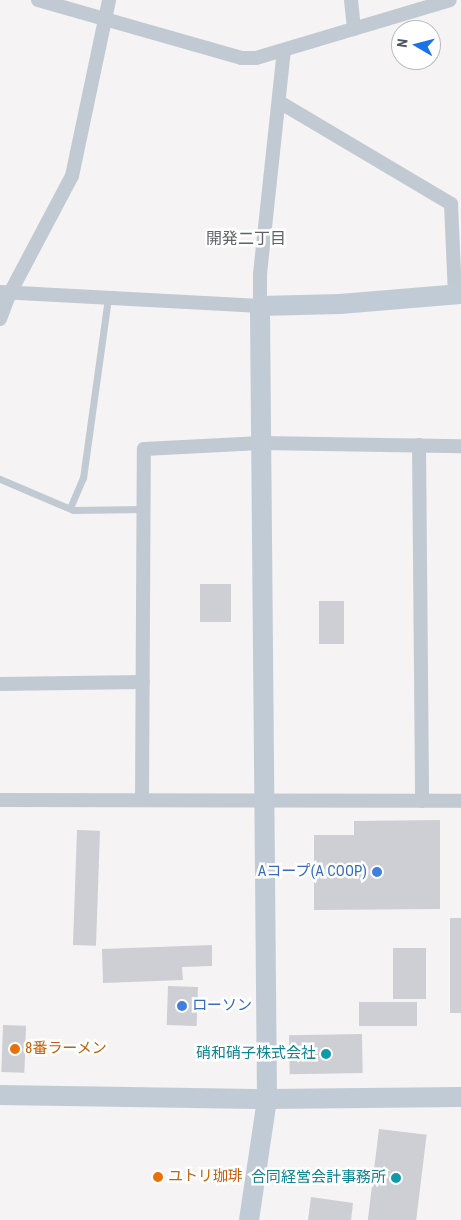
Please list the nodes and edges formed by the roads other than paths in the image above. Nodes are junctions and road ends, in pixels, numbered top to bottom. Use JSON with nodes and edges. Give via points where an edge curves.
{"nodes":[{"id":1,"x":38,"y":0,"type":"edge"},
{"id":2,"x":109,"y":0,"type":"edge"},
{"id":3,"x":351,"y":0,"type":"edge"},
{"id":4,"x":450,"y":0,"type":"edge"},
{"id":5,"x":104,"y":20,"type":"junction"},
{"id":6,"x":354,"y":29,"type":"junction"},
{"id":7,"x":284,"y":50,"type":"junction"},
{"id":8,"x":281,"y":103,"type":"junction"},
{"id":9,"x":5,"y":292,"type":"edge"},
{"id":10,"x":458,"y":294,"type":"edge"},
{"id":11,"x":108,"y":298,"type":"junction"},
{"id":12,"x":260,"y":306,"type":"junction"},
{"id":13,"x":0,"y":319,"type":"edge"},
{"id":14,"x":261,"y":443,"type":"junction"},
{"id":15,"x":419,"y":445,"type":"junction"},
{"id":16,"x":461,"y":446,"type":"edge"},
{"id":17,"x":0,"y":479,"type":"edge"},
{"id":18,"x":70,"y":508,"type":"junction"},
{"id":19,"x":144,"y":509,"type":"junction"},
{"id":20,"x":142,"y":682,"type":"junction"},
{"id":21,"x":0,"y":684,"type":"edge"},
{"id":22,"x":0,"y":800,"type":"edge"},
{"id":23,"x":142,"y":800,"type":"junction"},
{"id":24,"x":264,"y":800,"type":"junction"},
{"id":25,"x":422,"y":801,"type":"junction"},
{"id":26,"x":461,"y":801,"type":"edge"},
{"id":27,"x":0,"y":1095,"type":"edge"},
{"id":28,"x":461,"y":1097,"type":"edge"},
{"id":29,"x":267,"y":1099,"type":"junction"},
{"id":30,"x":249,"y":1220,"type":"edge"}],
"edges":[{"from":1,"to":5,"type":"street"},
{"from":2,"to":5,"type":"street"},
{"from":3,"to":6,"type":"street"},
{"from":4,"to":6,"type":"street"},
{"from":5,"to":7,"type":"street","via":[[241,58],[256,58]]},
{"from":5,"to":9,"type":"street","via":[[72,176]]},
{"from":6,"to":7,"type":"street"},
{"from":7,"to":8,"type":"street"},
{"from":8,"to":10,"type":"street","via":[[451,204]]},
{"from":8,"to":12,"type":"street","via":[[260,274]]},
{"from":9,"to":11,"type":"street"},
{"from":9,"to":13,"type":"street"},
{"from":10,"to":12,"type":"street","via":[[340,304]]},
{"from":11,"to":12,"type":"street"},
{"from":11,"to":18,"type":"lane","via":[[83,478]]},
{"from":12,"to":14,"type":"street"},
{"from":14,"to":15,"type":"street"},
{"from":14,"to":19,"type":"street","via":[[144,449]]},
{"from":14,"to":24,"type":"street"},
{"from":15,"to":16,"type":"street"},
{"from":15,"to":25,"type":"street"},
{"from":17,"to":18,"type":"lane"},
{"from":18,"to":19,"type":"lane","via":[[92,512]]},
{"from":19,"to":20,"type":"street"},
{"from":20,"to":21,"type":"street"},
{"from":20,"to":23,"type":"street"},
{"from":22,"to":23,"type":"street"},
{"from":23,"to":24,"type":"street"},
{"from":24,"to":25,"type":"street"},
{"from":24,"to":29,"type":"street"},
{"from":25,"to":26,"type":"street"},
{"from":27,"to":29,"type":"street"},
{"from":28,"to":29,"type":"street"},
{"from":29,"to":30,"type":"street"}]}
